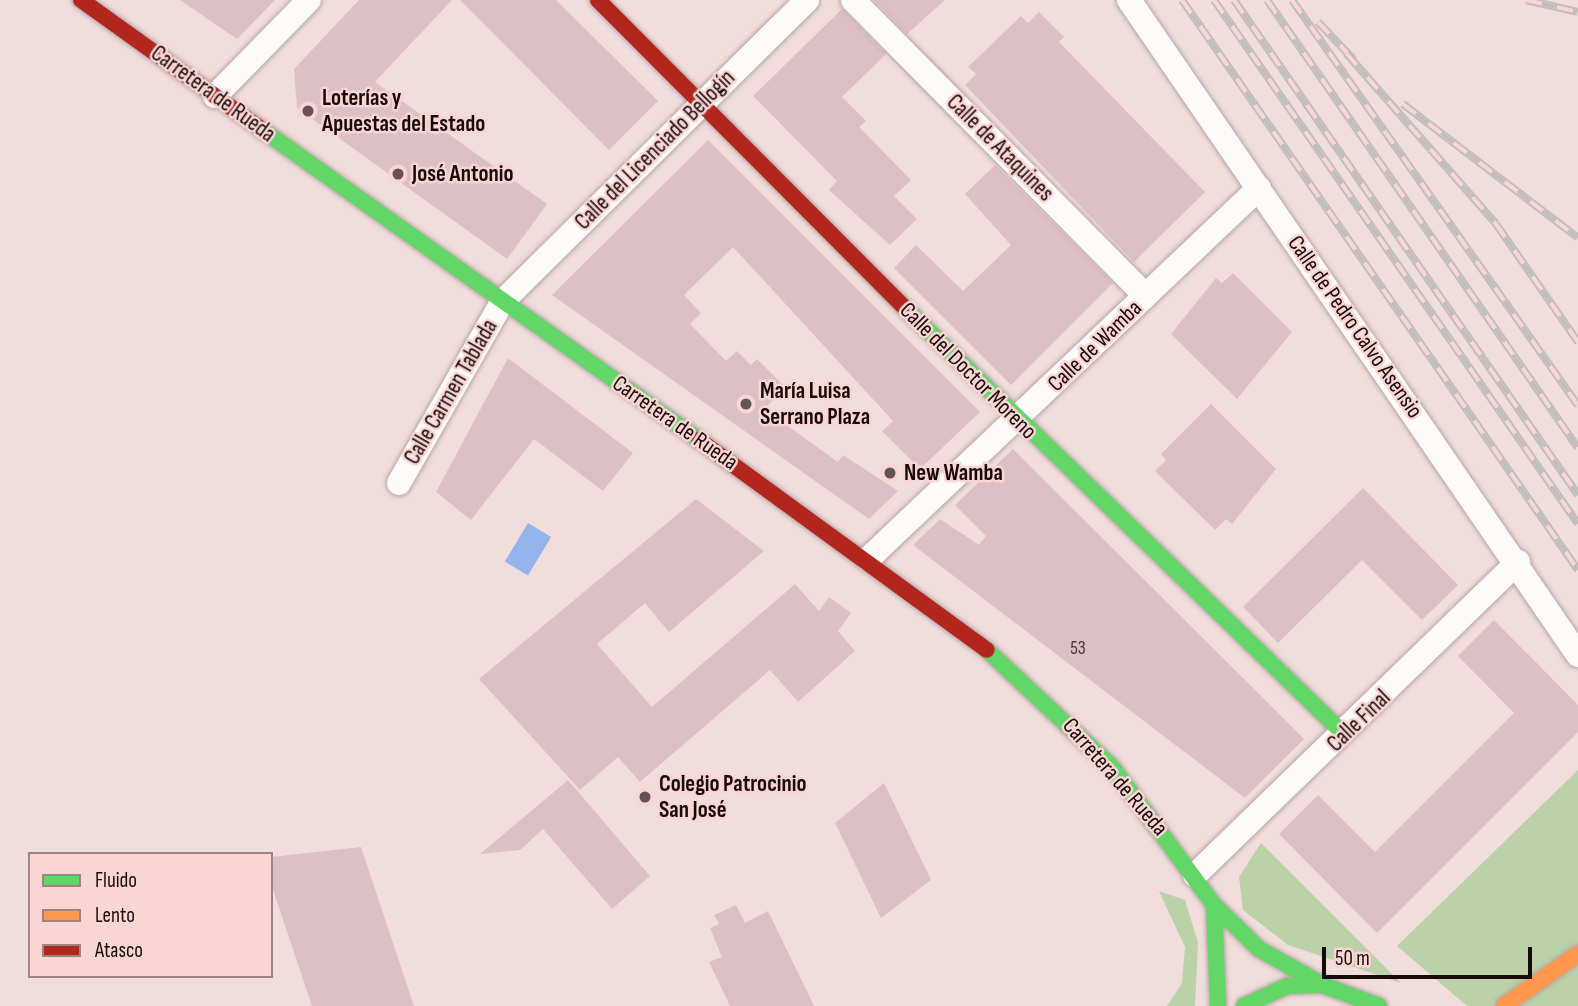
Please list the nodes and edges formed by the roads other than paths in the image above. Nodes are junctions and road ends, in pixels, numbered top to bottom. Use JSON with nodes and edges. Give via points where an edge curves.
{"nodes":[{"id":1,"x":309,"y":0,"type":"edge"},
{"id":2,"x":598,"y":0,"type":"edge"},
{"id":3,"x":807,"y":0,"type":"edge"},
{"id":4,"x":853,"y":0,"type":"edge"},
{"id":5,"x":1129,"y":0,"type":"edge"},
{"id":6,"x":90,"y":2,"type":"edge"},
{"id":7,"x":215,"y":96,"type":"junction"},
{"id":8,"x":700,"y":105,"type":"junction"},
{"id":9,"x":1259,"y":188,"type":"junction"},
{"id":10,"x":1146,"y":296,"type":"junction"},
{"id":11,"x":503,"y":301,"type":"junction"},
{"id":12,"x":1017,"y":420,"type":"junction"},
{"id":13,"x":399,"y":483,"type":"dead end"},
{"id":14,"x":868,"y":559,"type":"junction"},
{"id":15,"x":1518,"y":562,"type":"junction"},
{"id":16,"x":1578,"y":655,"type":"edge"},
{"id":17,"x":1345,"y":735,"type":"junction"},
{"id":18,"x":1195,"y":875,"type":"junction"},
{"id":19,"x":1214,"y":905,"type":"junction"},
{"id":20,"x":1578,"y":954,"type":"edge"},
{"id":21,"x":1323,"y":985,"type":"junction"},
{"id":22,"x":1218,"y":1006,"type":"edge"},
{"id":23,"x":1244,"y":1006,"type":"edge"},
{"id":24,"x":1379,"y":1006,"type":"edge"},
{"id":25,"x":1504,"y":1006,"type":"edge"}],
"edges":[{"from":1,"to":7,"type":"street"},
{"from":2,"to":8,"type":"main road","name":"Calle del Doctor Moreno"},
{"from":3,"to":8,"type":"street","name":"Calle del Licenciado Bellogín"},
{"from":4,"to":10,"type":"street","name":"Calle de Ataquines"},
{"from":5,"to":9,"type":"street","name":"Calle de Pedro Calvo Asensio"},
{"from":6,"to":7,"type":"main road","name":"Carretera de Rueda"},
{"from":7,"to":11,"type":"main road","name":"Carretera de Rueda"},
{"from":8,"to":11,"type":"street","name":"Calle del Licenciado Bellogín"},
{"from":8,"to":12,"type":"main road","name":"Calle del Doctor Moreno"},
{"from":9,"to":10,"type":"street","name":"Calle de Wamba"},
{"from":9,"to":15,"type":"street","name":"Calle de Pedro Calvo Asensio"},
{"from":10,"to":12,"type":"street","name":"Calle de Wamba"},
{"from":11,"to":13,"type":"street","name":"Calle Carmen Tablada"},
{"from":11,"to":14,"type":"main road","name":"Carretera de Rueda"},
{"from":12,"to":14,"type":"street","name":"Calle de Wamba"},
{"from":12,"to":17,"type":"main road","name":"Calle del Doctor Moreno"},
{"from":14,"to":18,"type":"main road","name":"Carretera de Rueda","via":[[1035,689],[1112,767]]},
{"from":15,"to":16,"type":"street","name":"Calle de Pedro Calvo Asensio"},
{"from":15,"to":17,"type":"street","name":"Calle Final"},
{"from":17,"to":18,"type":"street","name":"Calle Final"},
{"from":18,"to":19,"type":"main road","name":"Carretera de Rueda"},
{"from":19,"to":21,"type":"main road","name":"Carretera de Rueda","via":[[1259,949]]},
{"from":19,"to":22,"type":"main road"},
{"from":20,"to":25,"type":"main road"},
{"from":21,"to":23,"type":"main road","via":[[1287,986]]},
{"from":21,"to":24,"type":"main road"}]}
